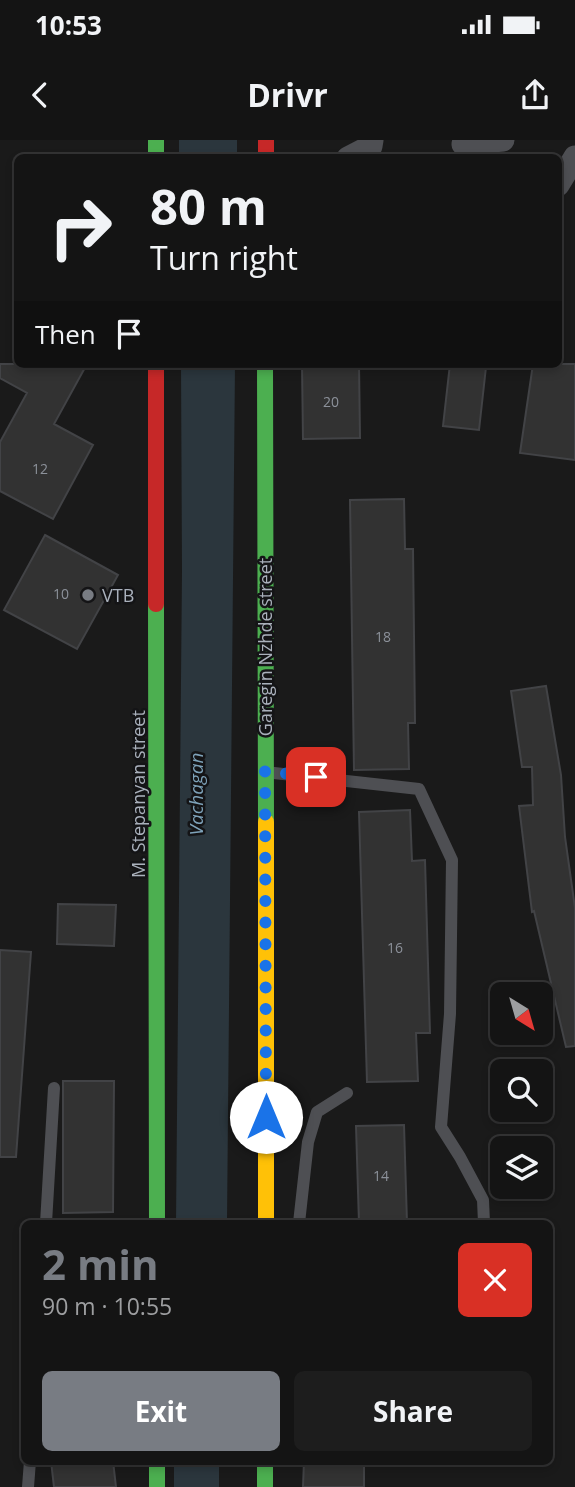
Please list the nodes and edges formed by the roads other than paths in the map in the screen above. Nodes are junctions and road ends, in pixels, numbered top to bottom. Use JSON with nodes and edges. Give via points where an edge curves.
{"nodes":[{"id":1,"x":503,"y":140,"type":"edge"},
{"id":2,"x":462,"y":147,"type":"edge"},
{"id":3,"x":575,"y":157,"type":"edge"},
{"id":4,"x":562,"y":178,"type":"edge"},
{"id":5,"x":156,"y":368,"type":"edge"},
{"id":6,"x":265,"y":368,"type":"edge"},
{"id":7,"x":265,"y":771,"type":"junction"},
{"id":8,"x":54,"y":1088,"type":"dead end"},
{"id":9,"x":347,"y":1094,"type":"dead end"},
{"id":10,"x":46,"y":1220,"type":"edge"},
{"id":11,"x":157,"y":1220,"type":"edge"},
{"id":12,"x":266,"y":1220,"type":"edge"},
{"id":13,"x":299,"y":1220,"type":"edge"},
{"id":14,"x":484,"y":1220,"type":"edge"},
{"id":15,"x":30,"y":1465,"type":"edge"},
{"id":16,"x":158,"y":1465,"type":"edge"},
{"id":17,"x":265,"y":1465,"type":"edge"},
{"id":18,"x":28,"y":1487,"type":"edge"},
{"id":19,"x":158,"y":1487,"type":"edge"},
{"id":20,"x":265,"y":1487,"type":"edge"}],
"edges":[{"from":1,"to":2,"type":"street"},
{"from":3,"to":4,"type":"street"},
{"from":5,"to":11,"type":"street","name":"M. Stepanyan street"},
{"from":6,"to":7,"type":"street","name":"Garegin Nzhde street"},
{"from":7,"to":12,"type":"street","name":"Garegin Nzhde street"},
{"from":7,"to":14,"type":"lane","via":[[419,789],[453,860],[450,1014],[441,1127],[483,1200]]},
{"from":8,"to":10,"type":"lane"},
{"from":9,"to":13,"type":"lane","via":[[317,1112],[307,1142]]},
{"from":15,"to":18,"type":"lane"},
{"from":16,"to":19,"type":"street"},
{"from":17,"to":20,"type":"street"}]}
